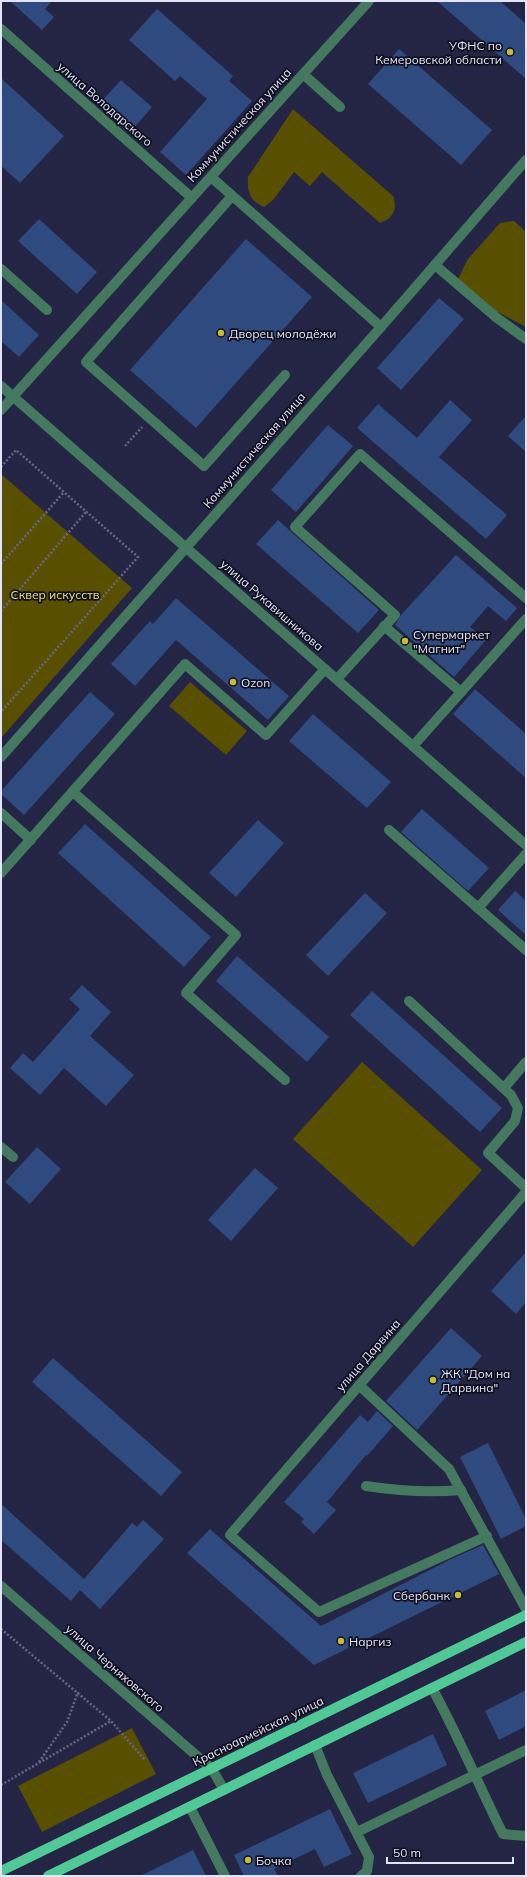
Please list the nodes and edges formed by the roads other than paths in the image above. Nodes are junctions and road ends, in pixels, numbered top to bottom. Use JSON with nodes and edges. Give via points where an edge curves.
{"nodes":[{"id":1,"x":368,"y":1,"type":"edge"},
{"id":2,"x":1,"y":29,"type":"edge"},
{"id":3,"x":303,"y":74,"type":"junction"},
{"id":4,"x":340,"y":107,"type":"dead end"},
{"id":5,"x":526,"y":160,"type":"edge"},
{"id":6,"x":211,"y":177,"type":"junction"},
{"id":7,"x":232,"y":196,"type":"junction"},
{"id":8,"x":192,"y":198,"type":"junction"},
{"id":9,"x":435,"y":265,"type":"junction"},
{"id":10,"x":1,"y":269,"type":"edge"},
{"id":11,"x":47,"y":310,"type":"dead end"},
{"id":12,"x":381,"y":327,"type":"junction"},
{"id":13,"x":526,"y":339,"type":"edge"},
{"id":14,"x":285,"y":375,"type":"dead end"},
{"id":15,"x":1,"y":386,"type":"edge"},
{"id":16,"x":13,"y":396,"type":"junction"},
{"id":17,"x":1,"y":410,"type":"edge"},
{"id":18,"x":186,"y":547,"type":"junction"},
{"id":19,"x":526,"y":598,"type":"edge"},
{"id":20,"x":526,"y":618,"type":"edge"},
{"id":21,"x":384,"y":626,"type":"junction"},
{"id":22,"x":325,"y":669,"type":"junction"},
{"id":23,"x":337,"y":679,"type":"junction"},
{"id":24,"x":461,"y":692,"type":"junction"},
{"id":25,"x":413,"y":746,"type":"junction"},
{"id":26,"x":1,"y":757,"type":"edge"},
{"id":27,"x":73,"y":792,"type":"junction"},
{"id":28,"x":1,"y":813,"type":"edge"},
{"id":29,"x":389,"y":830,"type":"dead end"},
{"id":30,"x":31,"y":840,"type":"junction"},
{"id":31,"x":526,"y":845,"type":"edge"},
{"id":32,"x":526,"y":854,"type":"edge"},
{"id":33,"x":1,"y":873,"type":"edge"},
{"id":34,"x":478,"y":908,"type":"junction"},
{"id":35,"x":526,"y":950,"type":"edge"},
{"id":36,"x":409,"y":1001,"type":"dead end"},
{"id":37,"x":526,"y":1062,"type":"edge"},
{"id":38,"x":285,"y":1080,"type":"dead end"},
{"id":39,"x":504,"y":1088,"type":"junction"},
{"id":40,"x":1,"y":1147,"type":"edge"},
{"id":41,"x":13,"y":1157,"type":"dead end"},
{"id":42,"x":526,"y":1188,"type":"edge"},
{"id":43,"x":526,"y":1192,"type":"edge"},
{"id":44,"x":359,"y":1385,"type":"junction"},
{"id":45,"x":366,"y":1486,"type":"dead end"},
{"id":46,"x":461,"y":1490,"type":"junction"},
{"id":47,"x":487,"y":1536,"type":"junction"},
{"id":48,"x":1,"y":1586,"type":"edge"},
{"id":49,"x":526,"y":1609,"type":"edge"},
{"id":50,"x":526,"y":1615,"type":"edge"},
{"id":51,"x":526,"y":1642,"type":"edge"},
{"id":52,"x":432,"y":1688,"type":"junction"},
{"id":53,"x":314,"y":1745,"type":"junction"},
{"id":54,"x":526,"y":1750,"type":"edge"},
{"id":55,"x":212,"y":1768,"type":"junction"},
{"id":56,"x":474,"y":1775,"type":"junction"},
{"id":57,"x":224,"y":1790,"type":"junction"},
{"id":58,"x":190,"y":1807,"type":"junction"},
{"id":59,"x":357,"y":1832,"type":"junction"},
{"id":60,"x":526,"y":1836,"type":"edge"},
{"id":61,"x":1,"y":1871,"type":"edge"},
{"id":62,"x":48,"y":1876,"type":"edge"},
{"id":63,"x":226,"y":1876,"type":"edge"},
{"id":64,"x":361,"y":1876,"type":"edge"}],
"edges":[{"from":1,"to":3,"type":"street","name":"Коммунистическая улица"},
{"from":2,"to":8,"type":"street","name":"улица Володарского"},
{"from":3,"to":4,"type":"street"},
{"from":3,"to":6,"type":"street","name":"Коммунистическая улица"},
{"from":5,"to":9,"type":"street","name":"Коммунистическая улица"},
{"from":6,"to":7,"type":"street"},
{"from":6,"to":8,"type":"street","name":"Коммунистическая улица"},
{"from":7,"to":12,"type":"street"},
{"from":7,"to":14,"type":"street","via":[[86,362],[204,466]]},
{"from":8,"to":16,"type":"street","name":"Коммунистическая улица"},
{"from":9,"to":12,"type":"street","name":"Коммунистическая улица"},
{"from":9,"to":13,"type":"street","via":[[497,318]]},
{"from":10,"to":11,"type":"street"},
{"from":12,"to":18,"type":"street","name":"Коммунистическая улица"},
{"from":15,"to":16,"type":"street","name":"улица Рукавишникова"},
{"from":16,"to":17,"type":"street","name":"Коммунистическая улица"},
{"from":16,"to":18,"type":"street","name":"улица Рукавишникова"},
{"from":18,"to":22,"type":"street","name":"улица Рукавишникова"},
{"from":18,"to":26,"type":"street","name":"Коммунистическая улица"},
{"from":19,"to":21,"type":"street","via":[[360,454],[295,527],[395,614]]},
{"from":20,"to":24,"type":"street"},
{"from":21,"to":23,"type":"street"},
{"from":21,"to":24,"type":"street"},
{"from":22,"to":23,"type":"street","name":"улица Рукавишникова"},
{"from":22,"to":27,"type":"street","via":[[266,735],[185,664]]},
{"from":23,"to":25,"type":"street","name":"улица Рукавишникова"},
{"from":24,"to":25,"type":"street"},
{"from":25,"to":31,"type":"street","name":"улица Рукавишникова"},
{"from":27,"to":30,"type":"street"},
{"from":27,"to":38,"type":"street","via":[[236,935],[186,994]]},
{"from":28,"to":30,"type":"street"},
{"from":29,"to":34,"type":"street"},
{"from":30,"to":33,"type":"street"},
{"from":32,"to":34,"type":"street"},
{"from":34,"to":35,"type":"street"},
{"from":36,"to":39,"type":"street"},
{"from":37,"to":39,"type":"street"},
{"from":39,"to":42,"type":"street","via":[[518,1108],[515,1122],[488,1153]]},
{"from":40,"to":41,"type":"street"},
{"from":43,"to":44,"type":"street","name":"улица Дарвина"},
{"from":44,"to":46,"type":"street","via":[[449,1469]]},
{"from":44,"to":47,"type":"street","name":"улица Дарвина","via":[[230,1535],[319,1612]]},
{"from":45,"to":46,"type":"street","via":[[399,1492]]},
{"from":46,"to":47,"type":"street"},
{"from":47,"to":49,"type":"street"},
{"from":48,"to":55,"type":"street","name":"улица Черняховского"},
{"from":50,"to":55,"type":"main road","name":"Красноармейская улица"},
{"from":51,"to":52,"type":"main road"},
{"from":52,"to":53,"type":"main road"},
{"from":52,"to":56,"type":"street"},
{"from":53,"to":57,"type":"main road"},
{"from":53,"to":59,"type":"street","via":[[327,1776]]},
{"from":54,"to":56,"type":"street"},
{"from":55,"to":57,"type":"street"},
{"from":55,"to":61,"type":"main road","name":"Красноармейская улица"},
{"from":56,"to":59,"type":"street"},
{"from":56,"to":60,"type":"street","via":[[503,1834]]},
{"from":57,"to":58,"type":"main road"},
{"from":58,"to":62,"type":"main road"},
{"from":58,"to":63,"type":"street"},
{"from":59,"to":64,"type":"street","via":[[369,1857],[367,1871]]}]}
